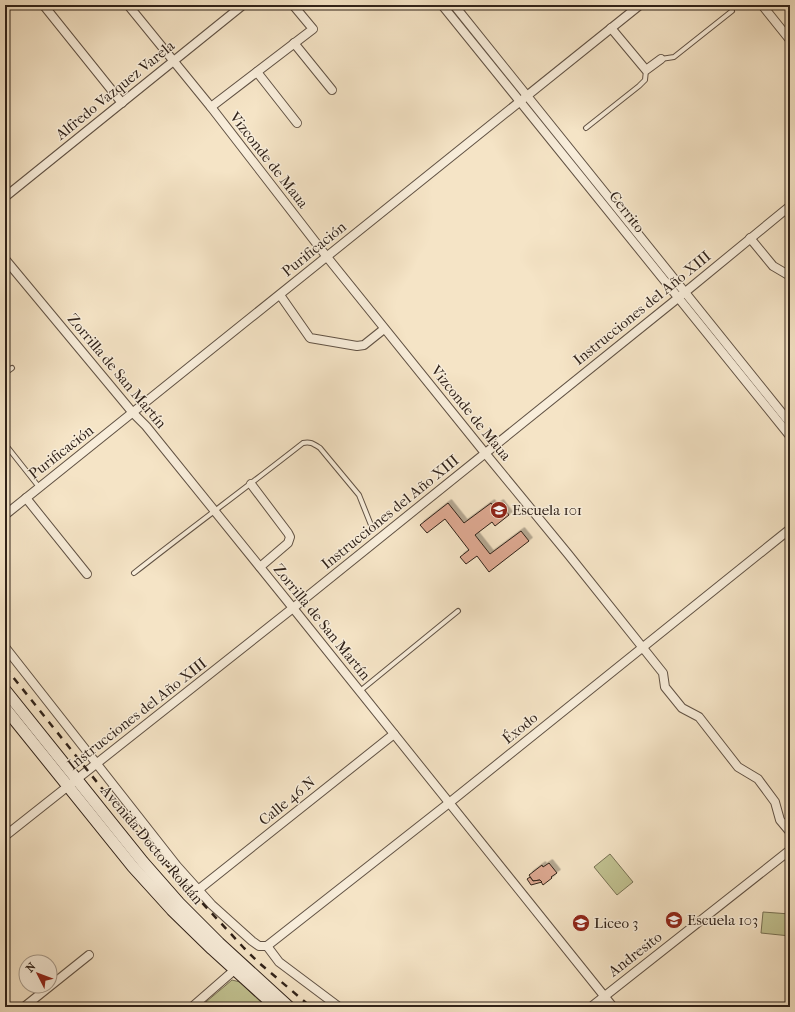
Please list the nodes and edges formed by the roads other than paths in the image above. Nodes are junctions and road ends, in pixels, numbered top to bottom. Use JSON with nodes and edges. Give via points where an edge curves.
{"nodes":[{"id":1,"x":128,"y":5,"type":"edge"},
{"id":2,"x":243,"y":5,"type":"edge"},
{"id":3,"x":293,"y":5,"type":"edge"},
{"id":4,"x":442,"y":5,"type":"edge"},
{"id":5,"x":454,"y":5,"type":"edge"},
{"id":6,"x":640,"y":5,"type":"edge"},
{"id":7,"x":762,"y":5,"type":"edge"},
{"id":8,"x":45,"y":7,"type":"dead end"},
{"id":9,"x":732,"y":11,"type":"dead end"},
{"id":10,"x":611,"y":28,"type":"junction"},
{"id":11,"x":790,"y":40,"type":"edge"},
{"id":12,"x":294,"y":44,"type":"junction"},
{"id":13,"x":660,"y":59,"type":"joint"},
{"id":14,"x":173,"y":61,"type":"junction"},
{"id":15,"x":646,"y":70,"type":"junction"},
{"id":16,"x":257,"y":72,"type":"junction"},
{"id":17,"x":332,"y":90,"type":"dead end"},
{"id":18,"x":526,"y":95,"type":"junction"},
{"id":19,"x":519,"y":101,"type":"junction"},
{"id":20,"x":122,"y":103,"type":"junction"},
{"id":21,"x":211,"y":108,"type":"junction"},
{"id":22,"x":297,"y":123,"type":"dead end"},
{"id":23,"x":586,"y":128,"type":"dead end"},
{"id":24,"x":5,"y":196,"type":"edge"},
{"id":25,"x":790,"y":206,"type":"edge"},
{"id":26,"x":750,"y":238,"type":"junction"},
{"id":27,"x":326,"y":257,"type":"junction"},
{"id":28,"x":5,"y":258,"type":"edge"},
{"id":29,"x":790,"y":276,"type":"edge"},
{"id":30,"x":280,"y":295,"type":"junction"},
{"id":31,"x":681,"y":296,"type":"junction"},
{"id":32,"x":384,"y":329,"type":"junction"},
{"id":33,"x":12,"y":368,"type":"dead end"},
{"id":34,"x":5,"y":373,"type":"edge"},
{"id":35,"x":133,"y":413,"type":"junction"},
{"id":36,"x":790,"y":423,"type":"edge"},
{"id":37,"x":790,"y":436,"type":"edge"},
{"id":38,"x":5,"y":444,"type":"edge"},
{"id":39,"x":485,"y":453,"type":"junction"},
{"id":40,"x":251,"y":484,"type":"junction"},
{"id":41,"x":39,"y":487,"type":"junction"},
{"id":42,"x":26,"y":498,"type":"junction"},
{"id":43,"x":214,"y":510,"type":"junction"},
{"id":44,"x":5,"y":515,"type":"edge"},
{"id":45,"x":371,"y":525,"type":"dead end"},
{"id":46,"x":790,"y":530,"type":"edge"},
{"id":47,"x":260,"y":567,"type":"junction"},
{"id":48,"x":134,"y":573,"type":"dead end"},
{"id":49,"x":87,"y":574,"type":"dead end"},
{"id":50,"x":293,"y":608,"type":"junction"},
{"id":51,"x":458,"y":611,"type":"dead end"},
{"id":52,"x":642,"y":647,"type":"junction"},
{"id":53,"x":5,"y":648,"type":"edge"},
{"id":54,"x":5,"y":690,"type":"edge"},
{"id":55,"x":360,"y":691,"type":"junction"},
{"id":56,"x":5,"y":708,"type":"edge"},
{"id":57,"x":394,"y":734,"type":"junction"},
{"id":58,"x":96,"y":765,"type":"junction"},
{"id":59,"x":73,"y":783,"type":"junction"},
{"id":60,"x":449,"y":803,"type":"junction"},
{"id":61,"x":790,"y":832,"type":"edge"},
{"id":62,"x":5,"y":836,"type":"edge"},
{"id":63,"x":790,"y":850,"type":"edge"},
{"id":64,"x":198,"y":890,"type":"junction"},
{"id":65,"x":267,"y":946,"type":"junction"},
{"id":66,"x":89,"y":955,"type":"dead end"},
{"id":67,"x":238,"y":967,"type":"junction"},
{"id":68,"x":604,"y":996,"type":"junction"},
{"id":69,"x":24,"y":1007,"type":"edge"},
{"id":70,"x":192,"y":1007,"type":"edge"},
{"id":71,"x":276,"y":1007,"type":"edge"},
{"id":72,"x":289,"y":1007,"type":"edge"},
{"id":73,"x":339,"y":1007,"type":"edge"},
{"id":74,"x":591,"y":1007,"type":"edge"},
{"id":75,"x":613,"y":1007,"type":"edge"}],
"edges":[{"from":1,"to":14,"type":"street","name":"Vizconde de Maua"},
{"from":2,"to":14,"type":"street","name":"Alfredo Vazquez Varela"},
{"from":3,"to":12,"type":"street","via":[[313,28]]},
{"from":4,"to":19,"type":"street","name":"Cerrito"},
{"from":5,"to":18,"type":"street","name":"Cerrito"},
{"from":6,"to":10,"type":"street","name":"Purificación"},
{"from":7,"to":11,"type":"street"},
{"from":8,"to":20,"type":"street"},
{"from":9,"to":13,"type":"lane","via":[[674,57]]},
{"from":10,"to":15,"type":"street"},
{"from":10,"to":18,"type":"street","name":"Purificación"},
{"from":12,"to":16,"type":"street"},
{"from":12,"to":17,"type":"street"},
{"from":13,"to":15,"type":"street"},
{"from":14,"to":20,"type":"street","name":"Alfredo Vazquez Varela"},
{"from":14,"to":21,"type":"street","name":"Vizconde de Maua"},
{"from":15,"to":23,"type":"lane","via":[[645,80],[639,86]]},
{"from":16,"to":21,"type":"street"},
{"from":16,"to":22,"type":"street"},
{"from":18,"to":19,"type":"street","name":"Purificación"},
{"from":18,"to":31,"type":"street","name":"Cerrito"},
{"from":19,"to":27,"type":"street","name":"Purificación"},
{"from":19,"to":31,"type":"street","name":"Cerrito"},
{"from":20,"to":24,"type":"street","name":"Alfredo Vazquez Varela"},
{"from":21,"to":27,"type":"street","name":"Vizconde de Maua"},
{"from":25,"to":26,"type":"street","name":"Instrucciones del Año XIII"},
{"from":26,"to":29,"type":"street","via":[[773,266]]},
{"from":26,"to":31,"type":"street","name":"Instrucciones del Año XIII"},
{"from":27,"to":30,"type":"street","name":"Purificación"},
{"from":27,"to":32,"type":"street","name":"Vizconde de Maua"},
{"from":28,"to":35,"type":"street","name":"Zorrilla de San Martín"},
{"from":30,"to":32,"type":"street","via":[[310,338],[357,346],[364,345]]},
{"from":30,"to":35,"type":"street","name":"Purificación"},
{"from":31,"to":36,"type":"street","name":"Cerrito"},
{"from":31,"to":37,"type":"street","name":"Cerrito"},
{"from":31,"to":39,"type":"street","name":"Instrucciones del Año XIII"},
{"from":32,"to":39,"type":"street","name":"Vizconde de Maua"},
{"from":33,"to":34,"type":"lane"},
{"from":35,"to":41,"type":"street","name":"Purificación"},
{"from":35,"to":43,"type":"street","name":"Zorrilla de San Martín"},
{"from":38,"to":41,"type":"lane"},
{"from":39,"to":50,"type":"street","name":"Instrucciones del Año XIII"},
{"from":39,"to":52,"type":"street","name":"Vizconde de Maua"},
{"from":40,"to":43,"type":"lane"},
{"from":40,"to":45,"type":"lane","via":[[303,443],[311,442],[320,448],[359,495]]},
{"from":40,"to":47,"type":"street","via":[[290,537],[288,543]]},
{"from":41,"to":42,"type":"street","name":"Purificación"},
{"from":42,"to":44,"type":"street","name":"Purificación"},
{"from":42,"to":49,"type":"street"},
{"from":43,"to":47,"type":"street","name":"Zorrilla de San Martín"},
{"from":43,"to":48,"type":"lane"},
{"from":46,"to":52,"type":"street","name":"Éxodo"},
{"from":47,"to":50,"type":"street","name":"Zorrilla de San Martín"},
{"from":50,"to":55,"type":"street","name":"Zorrilla de San Martín"},
{"from":50,"to":58,"type":"street","name":"Instrucciones del Año XIII"},
{"from":51,"to":55,"type":"lane"},
{"from":52,"to":60,"type":"street","name":"Éxodo"},
{"from":52,"to":61,"type":"street","name":"Vizconde de Maua","via":[[663,673],[665,686],[682,708],[699,717],[738,767],[758,779],[776,802],[780,820]]},
{"from":53,"to":58,"type":"street","name":"Avenida Doctor Roldán"},
{"from":54,"to":59,"type":"street","name":"Avenida Doctor Roldán"},
{"from":55,"to":57,"type":"street","name":"Zorrilla de San Martín"},
{"from":56,"to":59,"type":"street","name":"Avenida Doctor Roldán"},
{"from":57,"to":60,"type":"street","name":"Zorrilla de San Martín"},
{"from":57,"to":64,"type":"street","name":"Calle 46 N"},
{"from":58,"to":59,"type":"street","name":"Instrucciones del Año XIII"},
{"from":58,"to":64,"type":"street","name":"Avenida Doctor Roldán"},
{"from":59,"to":62,"type":"street","name":"Instrucciones del Año XIII"},
{"from":59,"to":67,"type":"street","name":"Avenida Doctor Roldán","via":[[133,867],[172,910]]},
{"from":60,"to":65,"type":"street","name":"Éxodo"},
{"from":60,"to":68,"type":"street","name":"Zorrilla de San Martín"},
{"from":63,"to":68,"type":"street","name":"Andresito"},
{"from":64,"to":65,"type":"street","name":"Avenida Doctor Roldán","via":[[252,941],[259,946]]},
{"from":65,"to":73,"type":"street","via":[[279,962]]},
{"from":66,"to":69,"type":"street"},
{"from":67,"to":70,"type":"street"},
{"from":67,"to":71,"type":"street","name":"Avenida Doctor Roldán"},
{"from":67,"to":72,"type":"street","name":"Avenida Doctor Roldán"},
{"from":68,"to":74,"type":"street","name":"Andresito"},
{"from":68,"to":75,"type":"street","name":"Zorrilla de San Martín"}]}
